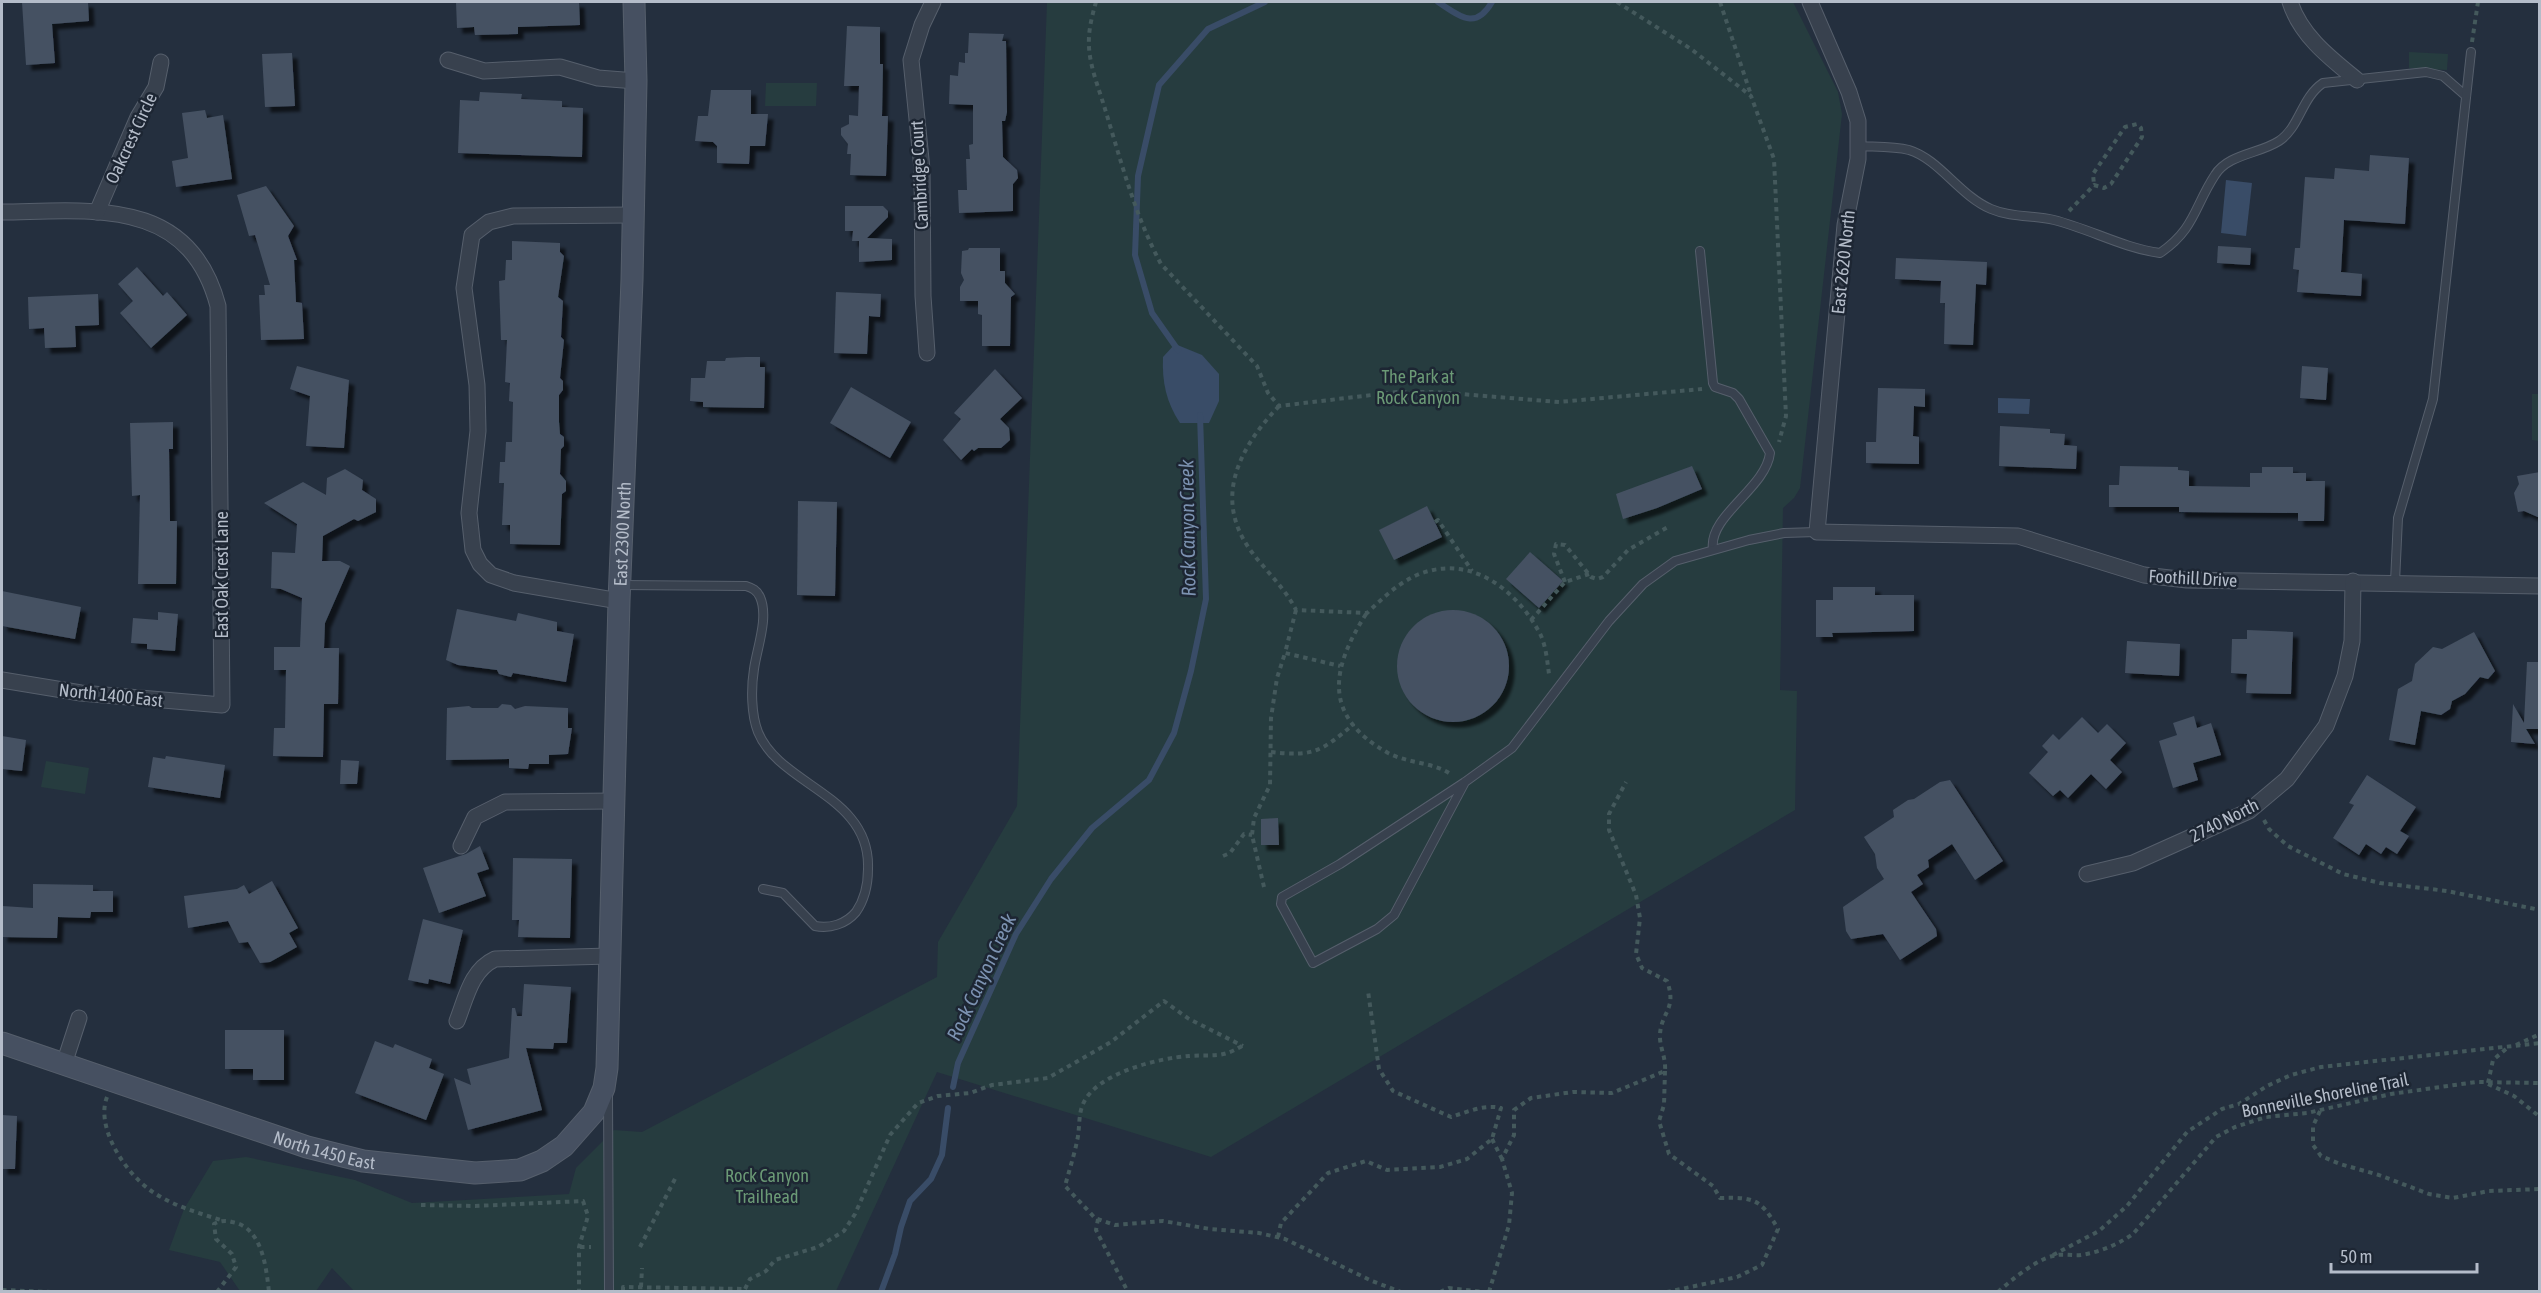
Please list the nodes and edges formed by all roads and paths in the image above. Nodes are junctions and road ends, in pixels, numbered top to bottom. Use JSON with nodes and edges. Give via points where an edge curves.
{"nodes":[{"id":1,"x":634,"y":2,"type":"edge"},
{"id":2,"x":933,"y":2,"type":"edge"},
{"id":3,"x":1096,"y":2,"type":"edge"},
{"id":4,"x":1617,"y":2,"type":"edge"},
{"id":5,"x":1720,"y":2,"type":"edge"},
{"id":6,"x":1810,"y":2,"type":"edge"},
{"id":7,"x":2290,"y":2,"type":"edge"},
{"id":8,"x":2478,"y":2,"type":"edge"},
{"id":9,"x":2470,"y":52,"type":"joint"},
{"id":10,"x":448,"y":60,"type":"dead end"},
{"id":11,"x":161,"y":63,"type":"dead end"},
{"id":12,"x":2357,"y":80,"type":"junction"},
{"id":13,"x":636,"y":81,"type":"junction"},
{"id":14,"x":1751,"y":96,"type":"junction"},
{"id":15,"x":2466,"y":96,"type":"junction"},
{"id":16,"x":1858,"y":146,"type":"junction"},
{"id":17,"x":2094,"y":185,"type":"junction"},
{"id":18,"x":2,"y":212,"type":"edge"},
{"id":19,"x":97,"y":212,"type":"junction"},
{"id":20,"x":632,"y":215,"type":"junction"},
{"id":21,"x":2059,"y":222,"type":"junction"},
{"id":22,"x":1700,"y":252,"type":"dead end"},
{"id":23,"x":927,"y":352,"type":"dead end"},
{"id":24,"x":1715,"y":387,"type":"junction"},
{"id":25,"x":1279,"y":406,"type":"junction"},
{"id":26,"x":1768,"y":449,"type":"junction"},
{"id":27,"x":1435,"y":522,"type":"dead end"},
{"id":28,"x":1668,"y":527,"type":"dead end"},
{"id":29,"x":1817,"y":532,"type":"junction"},
{"id":30,"x":1713,"y":549,"type":"junction"},
{"id":31,"x":1472,"y":571,"type":"junction"},
{"id":32,"x":1589,"y":574,"type":"junction"},
{"id":33,"x":2353,"y":581,"type":"junction"},
{"id":34,"x":1565,"y":582,"type":"junction"},
{"id":35,"x":2395,"y":582,"type":"junction"},
{"id":36,"x":2540,"y":586,"type":"edge"},
{"id":37,"x":619,"y":593,"type":"junction"},
{"id":38,"x":1296,"y":610,"type":"junction"},
{"id":39,"x":1367,"y":613,"type":"junction"},
{"id":40,"x":1531,"y":620,"type":"junction"},
{"id":41,"x":1285,"y":653,"type":"junction"},
{"id":42,"x":1340,"y":666,"type":"junction"},
{"id":43,"x":1549,"y":674,"type":"dead end"},
{"id":44,"x":2,"y":680,"type":"edge"},
{"id":45,"x":222,"y":705,"type":"joint"},
{"id":46,"x":1354,"y":724,"type":"junction"},
{"id":47,"x":1271,"y":752,"type":"junction"},
{"id":48,"x":1449,"y":773,"type":"dead end"},
{"id":49,"x":1465,"y":782,"type":"junction"},
{"id":50,"x":1626,"y":782,"type":"dead end"},
{"id":51,"x":614,"y":801,"type":"junction"},
{"id":52,"x":2258,"y":805,"type":"junction"},
{"id":53,"x":1252,"y":835,"type":"junction"},
{"id":54,"x":460,"y":846,"type":"dead end"},
{"id":55,"x":1223,"y":856,"type":"dead end"},
{"id":56,"x":2087,"y":874,"type":"dead end"},
{"id":57,"x":1264,"y":886,"type":"dead end"},
{"id":58,"x":763,"y":889,"type":"dead end"},
{"id":59,"x":2540,"y":910,"type":"edge"},
{"id":60,"x":610,"y":956,"type":"junction"},
{"id":61,"x":1368,"y":991,"type":"dead end"},
{"id":62,"x":79,"y":1018,"type":"dead end"},
{"id":63,"x":457,"y":1022,"type":"dead end"},
{"id":64,"x":2540,"y":1034,"type":"edge"},
{"id":65,"x":2,"y":1043,"type":"edge"},
{"id":66,"x":2540,"y":1043,"type":"edge"},
{"id":67,"x":2510,"y":1047,"type":"junction"},
{"id":68,"x":64,"y":1064,"type":"junction"},
{"id":69,"x":607,"y":1068,"type":"junction"},
{"id":70,"x":1665,"y":1071,"type":"junction"},
{"id":71,"x":113,"y":1081,"type":"junction"},
{"id":72,"x":2488,"y":1083,"type":"junction"},
{"id":73,"x":2540,"y":1083,"type":"edge"},
{"id":74,"x":2320,"y":1111,"type":"junction"},
{"id":75,"x":2540,"y":1117,"type":"edge"},
{"id":76,"x":1492,"y":1140,"type":"junction"},
{"id":77,"x":1502,"y":1160,"type":"junction"},
{"id":78,"x":676,"y":1175,"type":"dead end"},
{"id":79,"x":2540,"y":1189,"type":"edge"},
{"id":80,"x":421,"y":1205,"type":"dead end"},
{"id":81,"x":1098,"y":1219,"type":"junction"},
{"id":82,"x":224,"y":1221,"type":"junction"},
{"id":83,"x":1278,"y":1238,"type":"junction"},
{"id":84,"x":579,"y":1247,"type":"junction"},
{"id":85,"x":591,"y":1247,"type":"dead end"},
{"id":86,"x":640,"y":1247,"type":"dead end"},
{"id":87,"x":2052,"y":1256,"type":"junction"},
{"id":88,"x":642,"y":1268,"type":"dead end"},
{"id":89,"x":640,"y":1287,"type":"junction"},
{"id":90,"x":2,"y":1290,"type":"edge"},
{"id":91,"x":746,"y":1290,"type":"edge"},
{"id":92,"x":51,"y":1292,"type":"edge"},
{"id":93,"x":217,"y":1292,"type":"edge"},
{"id":94,"x":269,"y":1292,"type":"edge"},
{"id":95,"x":579,"y":1292,"type":"edge"},
{"id":96,"x":609,"y":1292,"type":"edge"},
{"id":97,"x":623,"y":1292,"type":"edge"},
{"id":98,"x":1128,"y":1292,"type":"edge"},
{"id":99,"x":1401,"y":1292,"type":"edge"},
{"id":100,"x":1440,"y":1292,"type":"edge"},
{"id":101,"x":1485,"y":1292,"type":"edge"},
{"id":102,"x":1489,"y":1292,"type":"edge"},
{"id":103,"x":1667,"y":1292,"type":"edge"},
{"id":104,"x":1998,"y":1292,"type":"edge"}],
"edges":[{"from":1,"to":13,"type":"street","name":"East 2300 North"},
{"from":2,"to":23,"type":"street","name":"Cambridge Court","via":[[911,60],[922,169]]},
{"from":3,"to":25,"type":"path","via":[[1089,46],[1133,199],[1161,264],[1257,366],[1268,393]]},
{"from":4,"to":14,"type":"path","via":[[1691,49]]},
{"from":5,"to":14,"type":"path"},
{"from":6,"to":16,"type":"street","name":"East 2620 North","via":[[1849,92],[1858,121]]},
{"from":7,"to":12,"type":"street","via":[[2311,39]]},
{"from":8,"to":9,"type":"path"},
{"from":9,"to":15,"type":"lane"},
{"from":10,"to":13,"type":"street","via":[[484,71],[560,67],[598,78]]},
{"from":11,"to":19,"type":"street","name":"Oakcrest Circle","via":[[156,87],[138,117]]},
{"from":12,"to":15,"type":"lane","via":[[2426,72],[2443,76]]},
{"from":12,"to":21,"type":"lane","via":[[2323,83],[2312,90],[2291,130],[2280,140],[2259,152],[2225,162],[2214,175],[2186,231],[2160,253]]},
{"from":13,"to":20,"type":"street","name":"East 2300 North"},
{"from":14,"to":26,"type":"path","via":[[1774,159],[1786,416],[1780,440]]},
{"from":15,"to":35,"type":"lane","via":[[2433,399],[2398,518]]},
{"from":16,"to":21,"type":"lane","via":[[1908,150],[1923,157],[1963,193],[1989,208],[2009,216]]},
{"from":16,"to":29,"type":"street","name":"East 2620 North","via":[[1845,225]]},
{"from":17,"to":17,"type":"path","via":[[2104,188],[2111,184],[2142,137],[2137,124],[2125,127],[2093,174]]},
{"from":17,"to":21,"type":"path"},
{"from":18,"to":19,"type":"street","name":"East Oak Crest Lane"},
{"from":19,"to":45,"type":"street","name":"East Oak Crest Lane","via":[[143,218],[175,236],[194,254],[208,277],[218,306]]},
{"from":20,"to":37,"type":"street","name":"East 2300 North"},
{"from":20,"to":37,"type":"street","via":[[513,216],[489,222],[472,235],[464,288],[473,343],[478,431],[470,533],[480,564],[491,575],[514,583]]},
{"from":22,"to":24,"type":"lane"},
{"from":24,"to":25,"type":"path","via":[[1558,402],[1397,392]]},
{"from":24,"to":26,"type":"lane","via":[[1739,399]]},
{"from":25,"to":38,"type":"path","via":[[1256,431],[1238,465],[1231,503],[1237,527],[1249,549]]},
{"from":26,"to":30,"type":"lane","via":[[1765,468],[1714,535]]},
{"from":27,"to":31,"type":"path","via":[[1438,520]]},
{"from":28,"to":32,"type":"path","via":[[1628,550],[1603,577],[1594,579]]},
{"from":29,"to":30,"type":"lane","via":[[1784,533]]},
{"from":29,"to":33,"type":"street","name":"Foothill Drive","via":[[2018,536],[2144,576]]},
{"from":30,"to":49,"type":"lane","via":[[1675,561],[1643,584],[1609,621],[1512,748]]},
{"from":31,"to":39,"type":"path","via":[[1452,567],[1422,573],[1396,586]]},
{"from":31,"to":40,"type":"path","via":[[1504,587]]},
{"from":32,"to":34,"type":"path"},
{"from":32,"to":34,"type":"path","via":[[1560,542],[1554,550]]},
{"from":33,"to":35,"type":"street","name":"Foothill Drive"},
{"from":33,"to":52,"type":"street","name":"2740 North","via":[[2352,641],[2337,701],[2307,756]]},
{"from":34,"to":40,"type":"path"},
{"from":35,"to":36,"type":"street","name":"Foothill Drive"},
{"from":37,"to":51,"type":"street","name":"East 2300 North"},
{"from":37,"to":58,"type":"lane","via":[[746,586],[755,589],[760,597],[763,614],[753,682],[758,732],[771,753],[847,812],[860,832],[869,858],[862,903],[851,917],[836,926],[815,926],[783,893]]},
{"from":38,"to":39,"type":"path"},
{"from":38,"to":41,"type":"path"},
{"from":39,"to":42,"type":"path"},
{"from":40,"to":43,"type":"path","via":[[1539,631]]},
{"from":41,"to":42,"type":"path"},
{"from":41,"to":47,"type":"path","via":[[1273,701]]},
{"from":42,"to":46,"type":"path","via":[[1338,695]]},
{"from":44,"to":45,"type":"street","name":"North 1400 East","via":[[81,693]]},
{"from":46,"to":47,"type":"path","via":[[1317,752]]},
{"from":46,"to":48,"type":"path","via":[[1388,753]]},
{"from":47,"to":53,"type":"path","via":[[1270,785],[1254,818]]},
{"from":49,"to":49,"type":"lane","via":[[1282,897],[1281,904],[1313,963],[1377,929],[1394,915]]},
{"from":50,"to":70,"type":"path","via":[[1609,814],[1609,830],[1636,895],[1640,918],[1636,954],[1642,968],[1667,981],[1671,993],[1672,1004],[1662,1023],[1660,1041]]},
{"from":51,"to":54,"type":"street","via":[[505,802],[475,817]]},
{"from":51,"to":60,"type":"street","name":"East 2300 North"},
{"from":52,"to":56,"type":"street","name":"2740 North","via":[[2133,863]]},
{"from":52,"to":59,"type":"path","via":[[2269,829],[2288,846],[2343,874]]},
{"from":53,"to":55,"type":"path","via":[[1244,834]]},
{"from":53,"to":57,"type":"path"},
{"from":60,"to":63,"type":"street","via":[[495,959],[475,974]]},
{"from":60,"to":69,"type":"street","name":"East 2300 North"},
{"from":61,"to":76,"type":"path","via":[[1379,1069],[1393,1091],[1451,1117],[1501,1107]]},
{"from":62,"to":68,"type":"street"},
{"from":64,"to":67,"type":"path"},
{"from":65,"to":68,"type":"street","name":"North 1450 East"},
{"from":66,"to":67,"type":"path"},
{"from":67,"to":72,"type":"path","via":[[2493,1060]]},
{"from":67,"to":87,"type":"path","via":[[2321,1067],[2291,1075],[2239,1104],[2222,1109],[2187,1132],[2127,1206],[2099,1231]]},
{"from":68,"to":71,"type":"street","name":"North 1450 East"},
{"from":69,"to":71,"type":"street","name":"North 1450 East","via":[[594,1112],[564,1146],[532,1166],[491,1173],[393,1165],[307,1148]]},
{"from":69,"to":96,"type":"lane"},
{"from":70,"to":77,"type":"path","via":[[1612,1093],[1573,1092],[1531,1098],[1514,1110],[1514,1135]]},
{"from":70,"to":103,"type":"path","via":[[1659,1121],[1669,1154],[1713,1186],[1720,1198],[1746,1197],[1764,1205],[1778,1229],[1762,1265],[1737,1277]]},
{"from":71,"to":82,"type":"path","via":[[105,1101],[105,1120],[128,1167],[165,1199]]},
{"from":72,"to":73,"type":"path","name":"Bonneville Shoreline Trail"},
{"from":72,"to":74,"type":"path","name":"Bonneville Shoreline Trail","via":[[2370,1097]]},
{"from":72,"to":75,"type":"path","via":[[2514,1096]]},
{"from":74,"to":79,"type":"path","via":[[2313,1126],[2313,1145],[2321,1156],[2340,1164],[2429,1194],[2453,1198],[2489,1191]]},
{"from":74,"to":87,"type":"path","name":"Bonneville Shoreline Trail","via":[[2266,1117],[2216,1137],[2133,1234],[2102,1250]]},
{"from":76,"to":77,"type":"path"},
{"from":76,"to":83,"type":"path","via":[[1467,1159],[1440,1167],[1387,1170],[1366,1161],[1328,1173],[1281,1223]]},
{"from":77,"to":102,"type":"path","via":[[1512,1193],[1509,1225]]},
{"from":78,"to":86,"type":"path"},
{"from":80,"to":84,"type":"path","via":[[475,1206],[580,1199],[588,1216]]},
{"from":81,"to":83,"type":"path","via":[[1115,1225],[1162,1221]]},
{"from":81,"to":91,"type":"path","via":[[1065,1186],[1078,1141],[1082,1105],[1089,1095],[1143,1063],[1189,1056],[1226,1056],[1243,1046],[1189,1019],[1164,1001],[1111,1042],[1048,1078],[992,1085],[918,1103],[890,1135],[844,1231],[818,1248],[775,1260],[766,1271],[750,1279]]},
{"from":81,"to":98,"type":"path","via":[[1096,1230]]},
{"from":82,"to":93,"type":"path","via":[[214,1224],[214,1235],[232,1254],[236,1267]]},
{"from":82,"to":94,"type":"path","via":[[241,1224],[251,1231],[259,1246]]},
{"from":83,"to":99,"type":"path"},
{"from":84,"to":85,"type":"path"},
{"from":84,"to":95,"type":"path"},
{"from":87,"to":104,"type":"path","name":"Bonneville Shoreline Trail","via":[[2009,1281]]},
{"from":88,"to":89,"type":"path"},
{"from":89,"to":91,"type":"path"},
{"from":89,"to":97,"type":"path","via":[[623,1287]]},
{"from":90,"to":92,"type":"path"},
{"from":100,"to":101,"type":"path","via":[[1449,1288]]}]}
